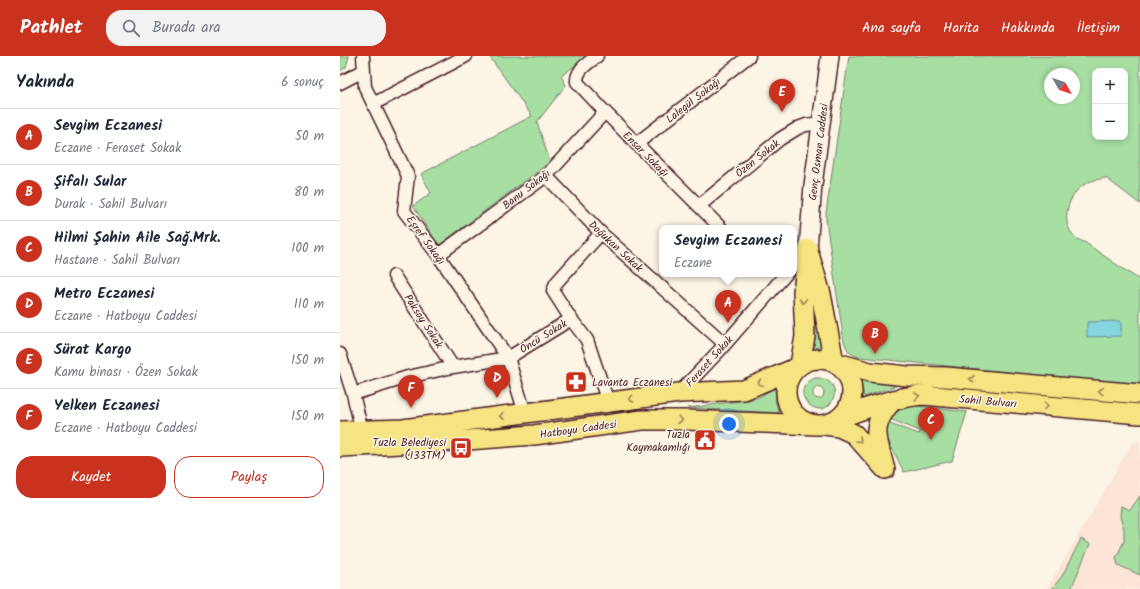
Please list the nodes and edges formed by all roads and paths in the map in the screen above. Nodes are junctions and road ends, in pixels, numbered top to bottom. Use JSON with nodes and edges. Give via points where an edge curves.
{"nodes":[{"id":1,"x":363,"y":56,"type":"edge"},
{"id":2,"x":466,"y":56,"type":"edge"},
{"id":3,"x":597,"y":56,"type":"edge"},
{"id":4,"x":749,"y":56,"type":"edge"},
{"id":5,"x":830,"y":56,"type":"edge"},
{"id":6,"x":363,"y":71,"type":"junction"},
{"id":7,"x":340,"y":82,"type":"edge"},
{"id":8,"x":373,"y":104,"type":"junction"},
{"id":9,"x":605,"y":112,"type":"junction"},
{"id":10,"x":821,"y":123,"type":"junction"},
{"id":11,"x":636,"y":144,"type":"junction"},
{"id":12,"x":546,"y":176,"type":"junction"},
{"id":13,"x":699,"y":206,"type":"junction"},
{"id":14,"x":719,"y":225,"type":"edge"},
{"id":15,"x":601,"y":233,"type":"junction"},
{"id":16,"x":808,"y":249,"type":"junction"},
{"id":17,"x":438,"y":256,"type":"junction"},
{"id":18,"x":797,"y":261,"type":"edge"},
{"id":19,"x":394,"y":276,"type":"dead end"},
{"id":20,"x":778,"y":277,"type":"edge"},
{"id":21,"x":570,"y":319,"type":"junction"},
{"id":22,"x":725,"y":344,"type":"junction"},
{"id":23,"x":340,"y":354,"type":"edge"},
{"id":24,"x":508,"y":358,"type":"junction"},
{"id":25,"x":836,"y":363,"type":"junction"},
{"id":26,"x":453,"y":366,"type":"junction"},
{"id":27,"x":798,"y":367,"type":"junction"},
{"id":28,"x":679,"y":393,"type":"junction"},
{"id":29,"x":353,"y":394,"type":"junction"},
{"id":30,"x":1140,"y":394,"type":"edge"},
{"id":31,"x":892,"y":400,"type":"junction"},
{"id":32,"x":608,"y":402,"type":"junction"},
{"id":33,"x":1083,"y":409,"type":"junction"},
{"id":34,"x":525,"y":413,"type":"junction"},
{"id":35,"x":1140,"y":414,"type":"edge"},
{"id":36,"x":1140,"y":422,"type":"edge"},
{"id":37,"x":827,"y":423,"type":"junction"},
{"id":38,"x":340,"y":431,"type":"edge"},
{"id":39,"x":362,"y":431,"type":"junction"},
{"id":40,"x":340,"y":447,"type":"edge"}],
"edges":[{"from":1,"to":6,"type":"street","name":"Eşref Sokağı"},
{"from":2,"to":8,"type":"street"},
{"from":3,"to":9,"type":"street","name":"Ensar Sokağı","via":[[581,69],[577,82]]},
{"from":4,"to":11,"type":"street","name":"Lalegül Sokağı"},
{"from":5,"to":10,"type":"street","name":"Genç Osman Caddesi"},
{"from":6,"to":7,"type":"street"},
{"from":6,"to":8,"type":"street","name":"Eşref Sokağı","via":[[364,87]]},
{"from":8,"to":17,"type":"street","name":"Eşref Sokağı","via":[[408,176],[404,211]]},
{"from":9,"to":11,"type":"street","name":"Ensar Sokağı"},
{"from":9,"to":12,"type":"street","name":"Banu Sokağı"},
{"from":10,"to":13,"type":"street","name":"Özen Sokak","via":[[802,126],[780,139]]},
{"from":10,"to":16,"type":"street","name":"Genç Osman Caddesi","via":[[810,208]]},
{"from":11,"to":13,"type":"street","name":"Ensar Sokağı"},
{"from":12,"to":15,"type":"street","name":"Doğukan Sokak"},
{"from":12,"to":17,"type":"street","name":"Banu Sokağı"},
{"from":13,"to":14,"type":"street","name":"Ensar Sokağı"},
{"from":15,"to":21,"type":"street","via":[[556,283],[553,290]]},
{"from":15,"to":22,"type":"street","name":"Doğukan Sokak"},
{"from":16,"to":18,"type":"street"},
{"from":16,"to":25,"type":"main road"},
{"from":16,"to":27,"type":"main road","one_way":true,"via":[[803,292],[805,336]]},
{"from":17,"to":24,"type":"street","name":"Eşref Sokağı"},
{"from":19,"to":26,"type":"street","name":"Paksoy Sokak"},
{"from":20,"to":22,"type":"street","name":"Feraset Sokak"},
{"from":21,"to":24,"type":"street","name":"Öncü Sokak"},
{"from":21,"to":32,"type":"street","via":[[587,340]]},
{"from":22,"to":28,"type":"street","name":"Feraset Sokak"},
{"from":23,"to":29,"type":"street"},
{"from":24,"to":26,"type":"street","name":"Öncü Sokak"},
{"from":24,"to":34,"type":"street","name":"Eşref Sokağı"},
{"from":25,"to":27,"type":"main road","via":[[816,358]]},
{"from":30,"to":25,"type":"main road","name":"Sahil Bulvarı","one_way":true,"via":[[872,373]]},
{"from":25,"to":37,"type":"main road","via":[[851,380],[852,401],[847,410]]},
{"from":26,"to":29,"type":"street","name":"Öncü Sokak"},
{"from":27,"to":28,"type":"main road","name":"Hatboyu Caddesi","one_way":true,"via":[[744,390]]},
{"from":27,"to":37,"type":"main road","via":[[789,377],[786,388],[790,408],[797,417],[806,422]]},
{"from":28,"to":32,"type":"main road","name":"Hatboyu Caddesi","one_way":true},
{"from":29,"to":39,"type":"street"},
{"from":31,"to":33,"type":"main road","name":"Sahil Bulvarı","one_way":true,"via":[[928,395]]},
{"from":31,"to":37,"type":"main road","name":"Sahil Bulvarı"},
{"from":37,"to":31,"type":"main road","one_way":true,"via":[[854,434],[885,469],[877,430],[881,414]]},
{"from":32,"to":34,"type":"main road","name":"Hatboyu Caddesi"},
{"from":33,"to":35,"type":"main road","name":"Sahil Bulvarı"},
{"from":33,"to":36,"type":"main road"},
{"from":34,"to":39,"type":"main road","name":"Hatboyu Caddesi","one_way":true,"via":[[433,426]]},
{"from":40,"to":37,"type":"main road","name":"Hatboyu Caddesi","one_way":true,"via":[[534,435],[642,420]]},
{"from":38,"to":39,"type":"main road","name":"Hatboyu Caddesi"}]}
